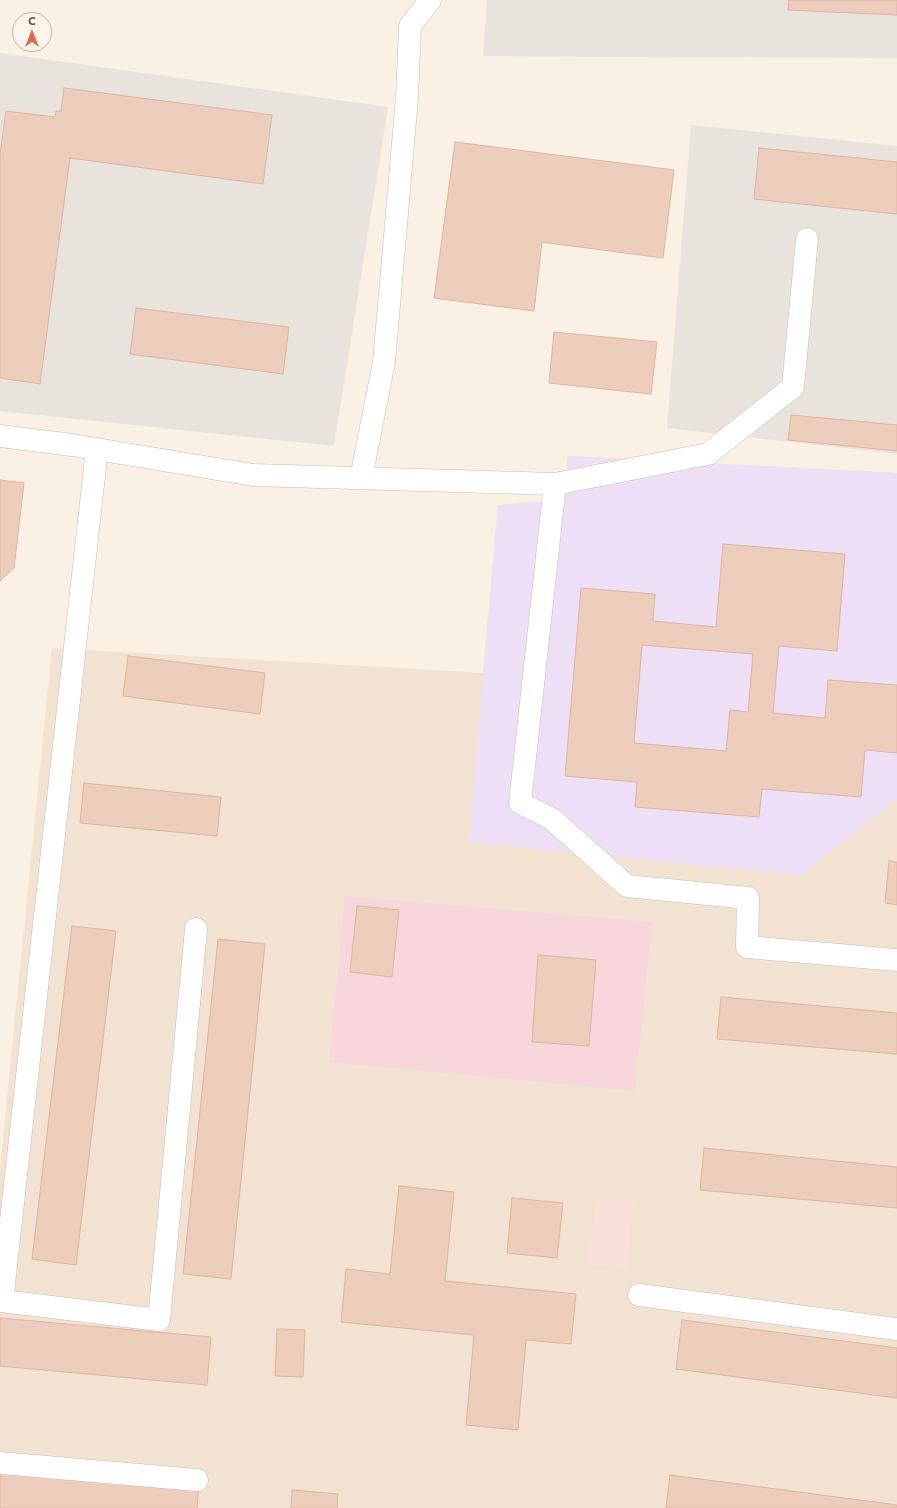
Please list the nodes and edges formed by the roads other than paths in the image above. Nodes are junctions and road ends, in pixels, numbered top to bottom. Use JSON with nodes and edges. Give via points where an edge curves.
{"nodes":[{"id":1,"x":430,"y":0,"type":"edge"},
{"id":2,"x":807,"y":239,"type":"dead end"},
{"id":3,"x":0,"y":436,"type":"edge"},
{"id":4,"x":97,"y":449,"type":"junction"},
{"id":5,"x":361,"y":478,"type":"junction"},
{"id":6,"x":555,"y":484,"type":"junction"},
{"id":7,"x":196,"y":929,"type":"dead end"},
{"id":8,"x":897,"y":960,"type":"edge"},
{"id":9,"x":639,"y":1295,"type":"dead end"},
{"id":10,"x":1,"y":1301,"type":"edge"},
{"id":11,"x":897,"y":1329,"type":"edge"},
{"id":12,"x":0,"y":1463,"type":"edge"},
{"id":13,"x":197,"y":1480,"type":"dead end"}],
"edges":[{"from":1,"to":5,"type":"lane","via":[[410,26],[407,98],[384,362]]},
{"from":2,"to":6,"type":"lane","via":[[793,387],[708,454]]},
{"from":3,"to":4,"type":"lane"},
{"from":4,"to":5,"type":"lane","via":[[254,475]]},
{"from":4,"to":10,"type":"lane"},
{"from":5,"to":6,"type":"lane"},
{"from":6,"to":8,"type":"lane","via":[[520,803],[552,819],[627,886],[748,898],[747,947]]},
{"from":7,"to":10,"type":"lane","via":[[159,1320]]},
{"from":9,"to":11,"type":"lane"},
{"from":12,"to":13,"type":"lane"}]}
